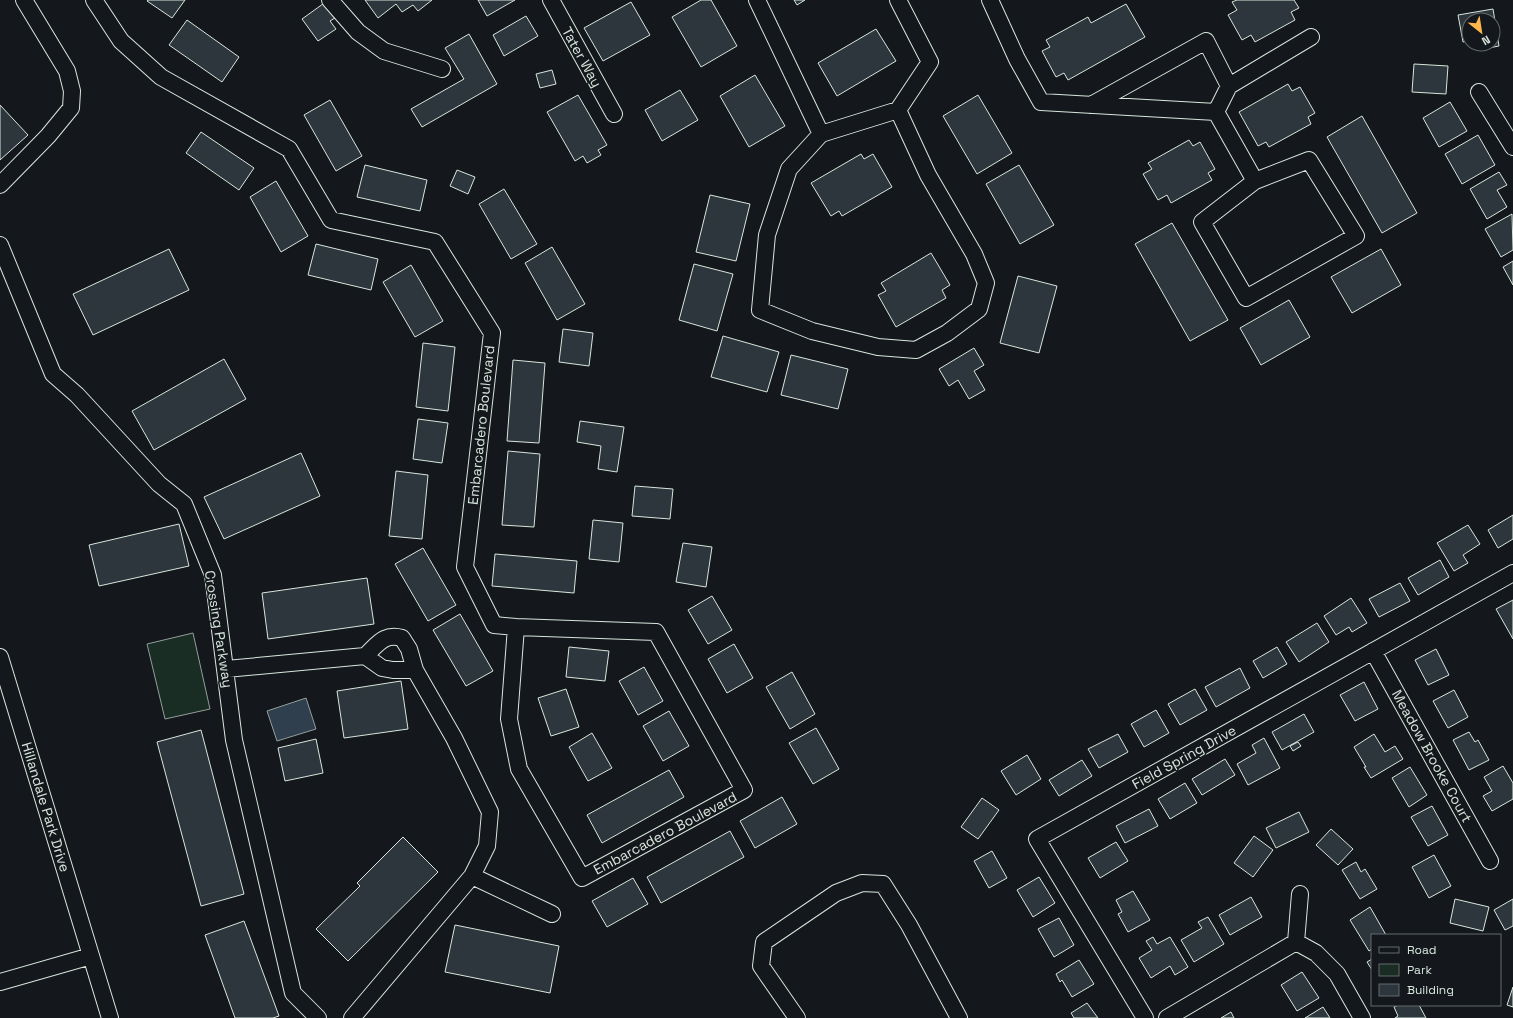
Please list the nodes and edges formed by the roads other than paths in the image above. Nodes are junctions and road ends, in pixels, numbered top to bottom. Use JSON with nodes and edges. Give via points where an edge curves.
{"nodes":[{"id":1,"x":24,"y":0,"type":"edge"},
{"id":2,"x":94,"y":0,"type":"edge"},
{"id":3,"x":330,"y":0,"type":"edge"},
{"id":4,"x":550,"y":0,"type":"edge"},
{"id":5,"x":757,"y":0,"type":"edge"},
{"id":6,"x":898,"y":0,"type":"edge"},
{"id":7,"x":990,"y":0,"type":"edge"},
{"id":8,"x":1311,"y":37,"type":"dead end"},
{"id":9,"x":442,"y":69,"type":"dead end"},
{"id":10,"x":1229,"y":86,"type":"junction"},
{"id":11,"x":1479,"y":92,"type":"dead end"},
{"id":12,"x":1091,"y":105,"type":"junction"},
{"id":13,"x":898,"y":110,"type":"junction"},
{"id":14,"x":1216,"y":112,"type":"junction"},
{"id":15,"x":614,"y":114,"type":"dead end"},
{"id":16,"x":821,"y":134,"type":"junction"},
{"id":17,"x":1513,"y":147,"type":"edge"},
{"id":18,"x":1254,"y":181,"type":"junction"},
{"id":19,"x":0,"y":185,"type":"edge"},
{"id":20,"x":0,"y":244,"type":"edge"},
{"id":21,"x":1513,"y":573,"type":"edge"},
{"id":22,"x":516,"y":627,"type":"junction"},
{"id":23,"x":1373,"y":652,"type":"junction"},
{"id":24,"x":365,"y":656,"type":"junction"},
{"id":25,"x":0,"y":657,"type":"edge"},
{"id":26,"x":226,"y":669,"type":"junction"},
{"id":27,"x":415,"y":670,"type":"junction"},
{"id":28,"x":1490,"y":861,"type":"dead end"},
{"id":29,"x":472,"y":876,"type":"junction"},
{"id":30,"x":1300,"y":894,"type":"dead end"},
{"id":31,"x":552,"y":914,"type":"dead end"},
{"id":32,"x":1296,"y":942,"type":"junction"},
{"id":33,"x":92,"y":956,"type":"junction"},
{"id":34,"x":0,"y":982,"type":"edge"},
{"id":35,"x":110,"y":1018,"type":"edge"},
{"id":36,"x":318,"y":1018,"type":"edge"},
{"id":37,"x":352,"y":1018,"type":"edge"},
{"id":38,"x":797,"y":1018,"type":"edge"},
{"id":39,"x":958,"y":1018,"type":"edge"},
{"id":40,"x":1145,"y":1018,"type":"edge"},
{"id":41,"x":1167,"y":1018,"type":"edge"},
{"id":42,"x":1362,"y":1018,"type":"edge"}],
"edges":[{"from":1,"to":19,"type":"street","via":[[67,71],[72,91],[71,108],[48,136]]},
{"from":2,"to":22,"type":"street","name":"Embarcadero Boulevard","via":[[121,41],[162,77],[289,149],[331,220],[435,242],[492,333],[465,567],[494,625]]},
{"from":3,"to":9,"type":"street","via":[[358,32],[384,52]]},
{"from":4,"to":15,"type":"street","name":"Tater Way"},
{"from":5,"to":16,"type":"street"},
{"from":6,"to":13,"type":"street","via":[[930,62]]},
{"from":7,"to":12,"type":"street","via":[[1017,60],[1041,102]]},
{"from":8,"to":10,"type":"street"},
{"from":10,"to":12,"type":"street","via":[[1206,42]]},
{"from":10,"to":14,"type":"street"},
{"from":11,"to":17,"type":"street"},
{"from":12,"to":14,"type":"street"},
{"from":13,"to":16,"type":"street"},
{"from":13,"to":16,"type":"street","via":[[928,174],[974,254],[986,282],[978,309],[947,333],[916,350],[878,347],[812,331],[760,310],[767,235],[789,169]]},
{"from":14,"to":18,"type":"street"},
{"from":18,"to":18,"type":"street","via":[[1202,222],[1246,298],[1356,236],[1309,160]]},
{"from":20,"to":26,"type":"street","name":"Crossing Parkway","via":[[52,374],[77,395],[159,484],[184,504],[213,575]]},
{"from":21,"to":23,"type":"street","name":"Field Spring Drive"},
{"from":22,"to":22,"type":"street","name":"Embarcadero Boulevard","via":[[509,719],[519,769],[582,878],[744,790],[656,632]]},
{"from":23,"to":28,"type":"street","name":"Meadow Brooke Court"},
{"from":23,"to":40,"type":"street","name":"Field Spring Drive","via":[[1037,839]]},
{"from":24,"to":26,"type":"street"},
{"from":24,"to":27,"type":"street","via":[[382,668]]},
{"from":24,"to":27,"type":"street","via":[[383,639],[394,636],[402,638],[409,649]]},
{"from":25,"to":33,"type":"street","name":"Hillandale Park Drive"},
{"from":26,"to":36,"type":"street","name":"Crossing Parkway","via":[[234,740],[294,994]]},
{"from":27,"to":29,"type":"street","via":[[454,738],[490,812],[487,846]]},
{"from":29,"to":31,"type":"street"},
{"from":29,"to":37,"type":"street"},
{"from":30,"to":32,"type":"street"},
{"from":32,"to":41,"type":"street"},
{"from":32,"to":42,"type":"street","via":[[1316,953],[1337,974]]},
{"from":33,"to":34,"type":"street"},
{"from":33,"to":35,"type":"street","name":"Hillandale Park Drive"},
{"from":38,"to":39,"type":"street","via":[[761,966],[764,942],[836,893],[862,884],[883,884],[909,925]]}]}
